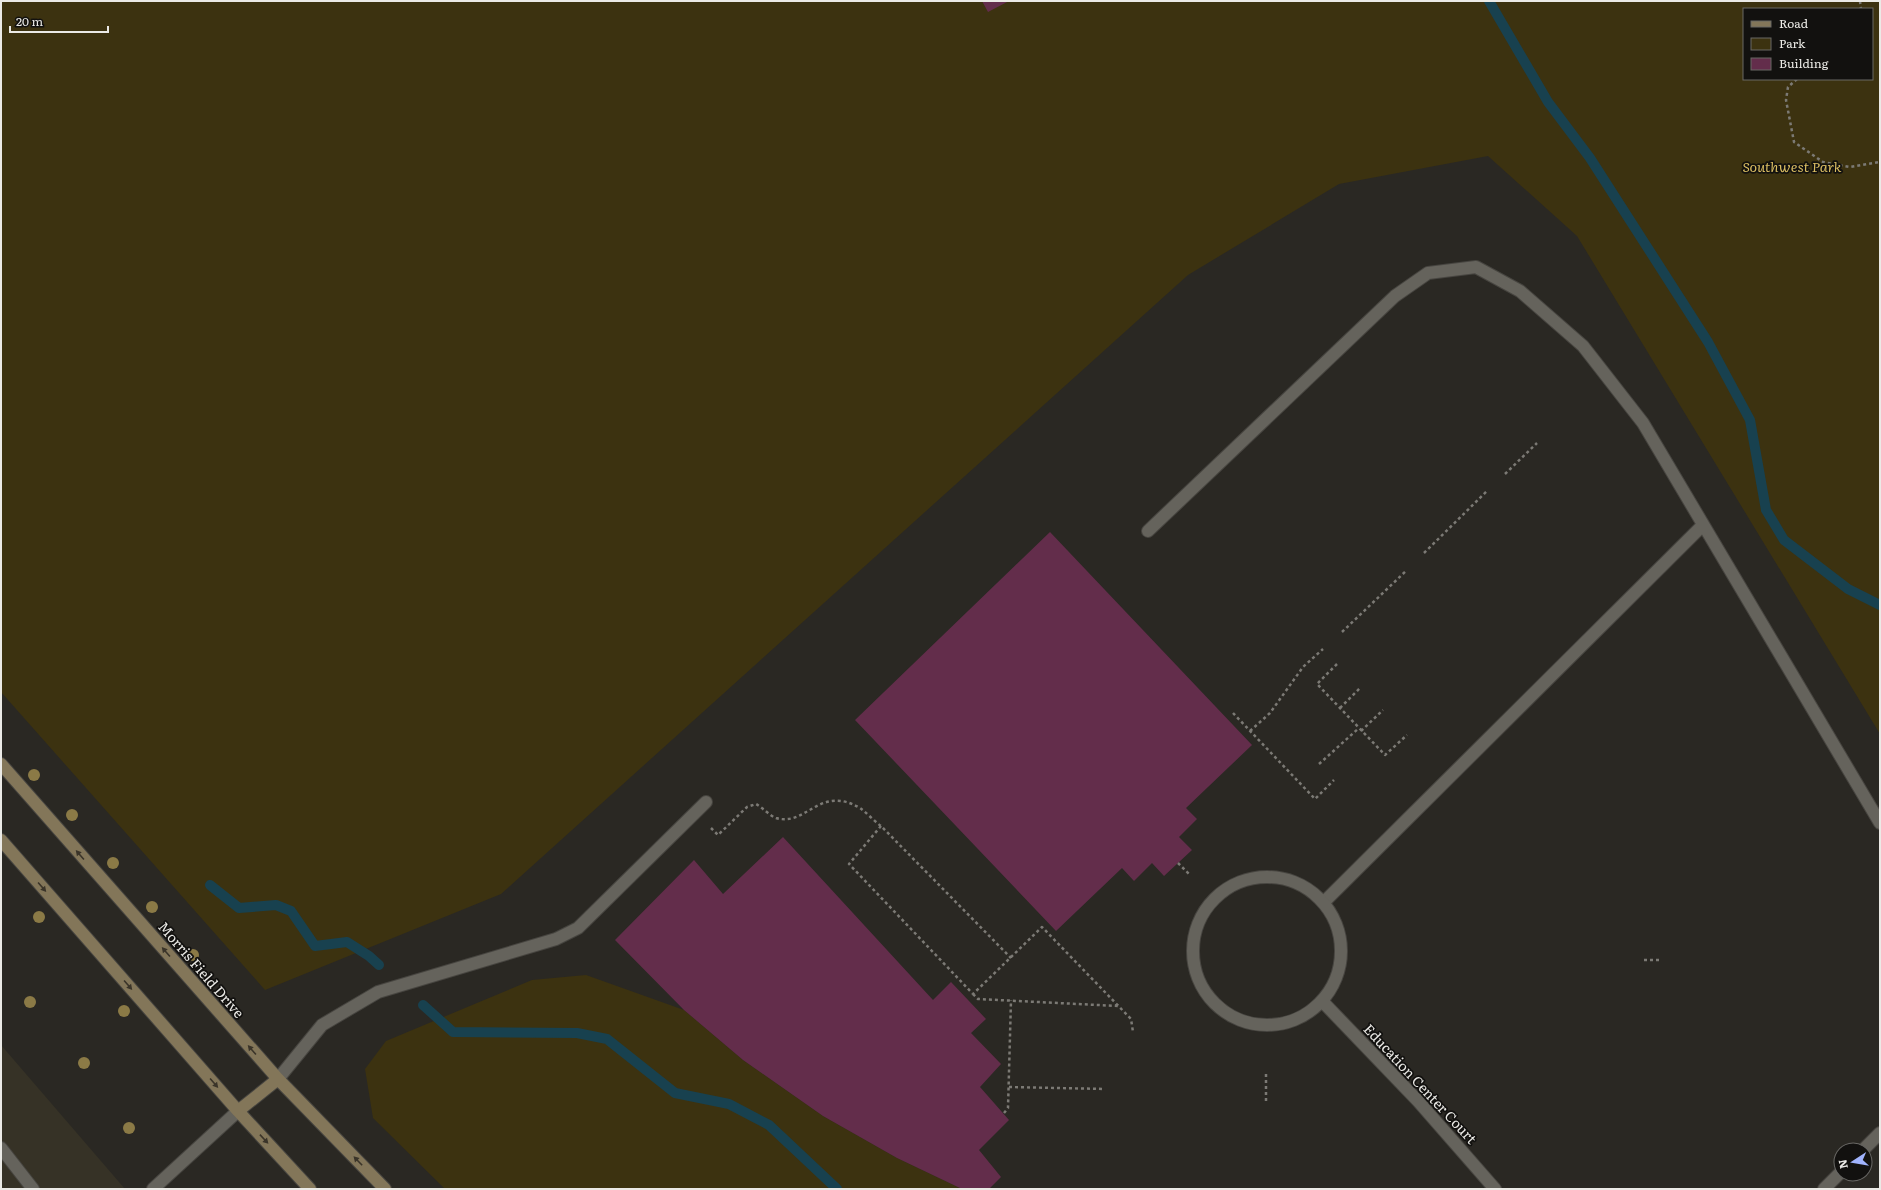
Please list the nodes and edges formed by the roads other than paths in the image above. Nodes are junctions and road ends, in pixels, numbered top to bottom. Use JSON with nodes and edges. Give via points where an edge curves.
{"nodes":[{"id":1,"x":1703,"y":525,"type":"junction"},
{"id":2,"x":1148,"y":531,"type":"dead end"},
{"id":3,"x":1,"y":764,"type":"edge"},
{"id":4,"x":706,"y":802,"type":"dead end"},
{"id":5,"x":1880,"y":823,"type":"edge"},
{"id":6,"x":1,"y":840,"type":"edge"},
{"id":7,"x":1324,"y":902,"type":"junction"},
{"id":8,"x":1322,"y":1001,"type":"junction"},
{"id":9,"x":278,"y":1079,"type":"junction"},
{"id":10,"x":238,"y":1111,"type":"junction"},
{"id":11,"x":1880,"y":1133,"type":"edge"},
{"id":12,"x":1871,"y":1142,"type":"edge"},
{"id":13,"x":1,"y":1148,"type":"edge"},
{"id":14,"x":1833,"y":1180,"type":"edge"},
{"id":15,"x":33,"y":1189,"type":"edge"},
{"id":16,"x":153,"y":1189,"type":"edge"},
{"id":17,"x":310,"y":1189,"type":"edge"},
{"id":18,"x":385,"y":1189,"type":"edge"},
{"id":19,"x":1495,"y":1189,"type":"edge"},
{"id":20,"x":1824,"y":1189,"type":"edge"}],
"edges":[{"from":1,"to":2,"type":"street","via":[[1644,423],[1583,346],[1520,291],[1476,267],[1428,273],[1395,296]]},
{"from":1,"to":5,"type":"street"},
{"from":1,"to":7,"type":"street"},
{"from":9,"to":3,"type":"street","name":"Morris Field Drive","one_way":true},
{"from":4,"to":9,"type":"street","via":[[578,928],[556,939],[378,992],[322,1025]]},
{"from":6,"to":10,"type":"street","one_way":true},
{"from":7,"to":8,"type":"street","via":[[1336,922],[1342,946],[1339,971],[1330,993]]},
{"from":7,"to":8,"type":"street","via":[[1305,886],[1282,877],[1257,877],[1234,884],[1213,900],[1200,918],[1193,943],[1195,968],[1204,991],[1221,1010],[1243,1022],[1267,1026],[1291,1022],[1313,1011]]},
{"from":8,"to":19,"type":"street","name":"Education Center Court","via":[[1418,1102]]},
{"from":9,"to":10,"type":"street"},
{"from":18,"to":9,"type":"street","name":"Morris Field Drive","one_way":true},
{"from":10,"to":16,"type":"street"},
{"from":10,"to":17,"type":"street","one_way":true},
{"from":11,"to":12,"type":"street"},
{"from":13,"to":15,"type":"street"},
{"from":14,"to":20,"type":"street"}]}
